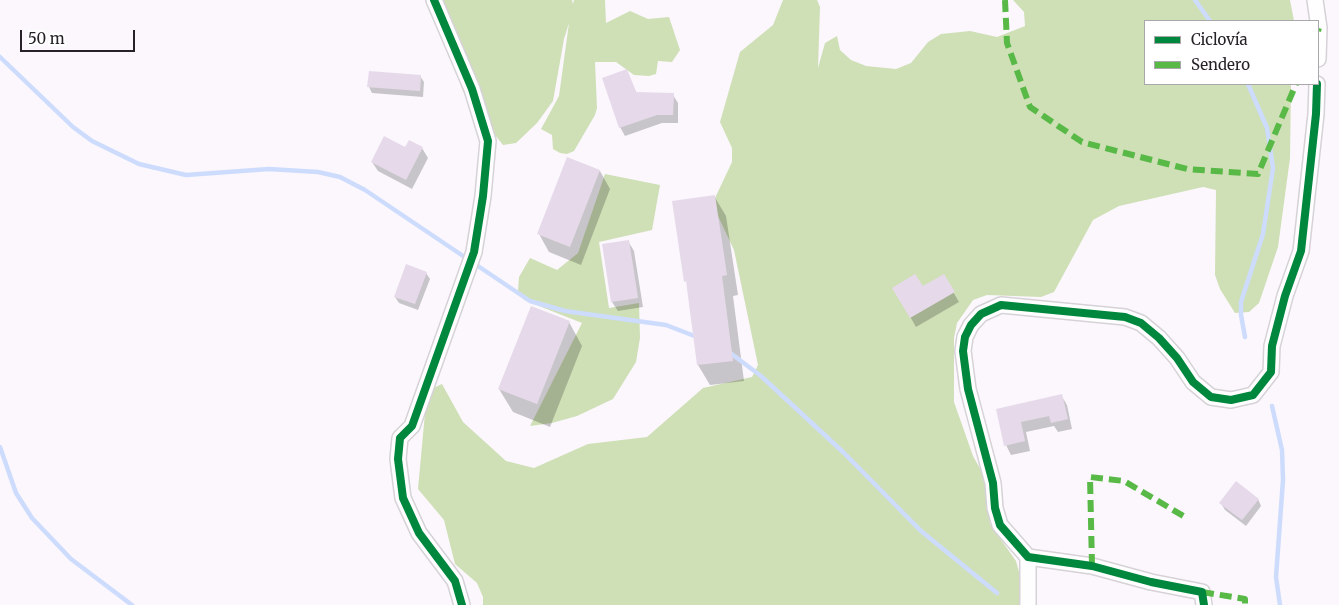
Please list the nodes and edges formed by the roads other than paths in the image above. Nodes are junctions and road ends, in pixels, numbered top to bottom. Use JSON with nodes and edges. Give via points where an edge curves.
{"nodes":[{"id":1,"x":434,"y":0,"type":"edge"},
{"id":2,"x":1315,"y":0,"type":"edge"},
{"id":3,"x":1318,"y":20,"type":"edge"},
{"id":4,"x":1317,"y":85,"type":"edge"},
{"id":5,"x":1028,"y":557,"type":"junction"},
{"id":6,"x":462,"y":605,"type":"edge"},
{"id":7,"x":1028,"y":605,"type":"edge"},
{"id":8,"x":1204,"y":605,"type":"edge"}],
"edges":[{"from":1,"to":6,"type":"street","via":[[472,89],[488,141],[474,252],[412,426],[400,438],[398,459],[403,498],[419,533],[456,581]]},
{"from":2,"to":3,"type":"street"},
{"from":4,"to":5,"type":"street","via":[[1301,251],[1272,346],[1271,372],[1253,395],[1231,400],[1211,397],[1193,382],[1159,338],[1141,323],[1125,317],[1001,305],[981,314],[971,325],[963,351],[968,388],[993,482],[995,508],[1000,525]]},
{"from":5,"to":7,"type":"street"},
{"from":5,"to":8,"type":"street","via":[[1092,566],[1202,592]]}]}
